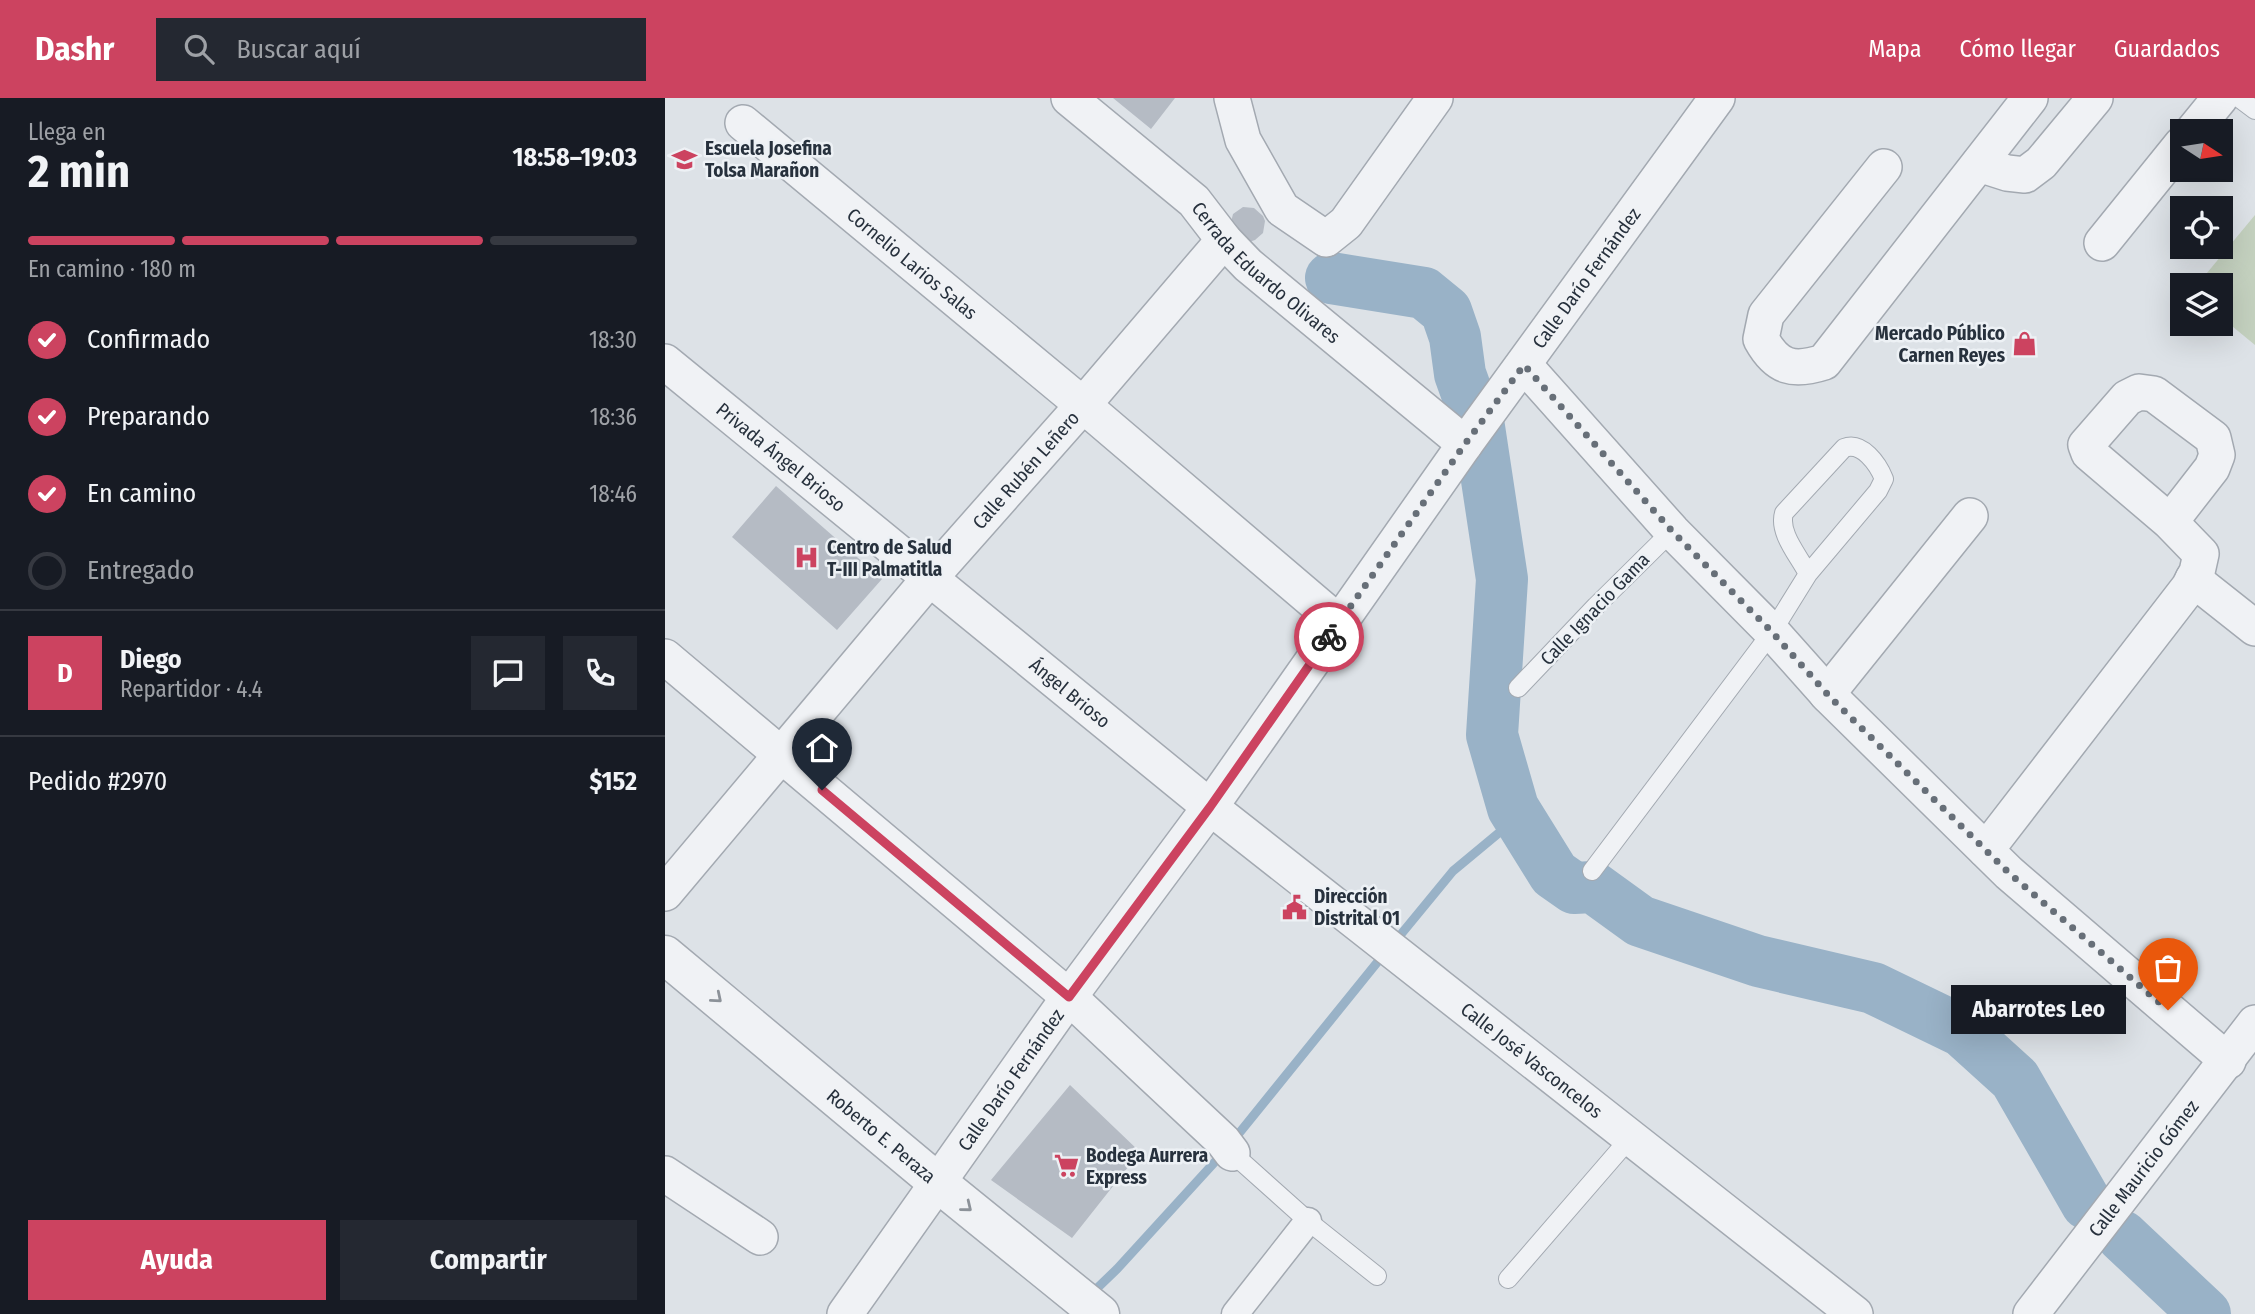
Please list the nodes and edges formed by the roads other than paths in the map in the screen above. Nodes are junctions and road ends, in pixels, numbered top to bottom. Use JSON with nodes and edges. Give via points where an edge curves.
{"nodes":[{"id":1,"x":1069,"y":98,"type":"edge"},
{"id":2,"x":1231,"y":98,"type":"edge"},
{"id":3,"x":1435,"y":98,"type":"edge"},
{"id":4,"x":1717,"y":98,"type":"edge"},
{"id":5,"x":2030,"y":98,"type":"edge"},
{"id":6,"x":2095,"y":98,"type":"edge"},
{"id":7,"x":2220,"y":98,"type":"edge"},
{"id":8,"x":2239,"y":98,"type":"edge"},
{"id":9,"x":2255,"y":110,"type":"edge"},
{"id":10,"x":2203,"y":119,"type":"edge"},
{"id":11,"x":743,"y":123,"type":"dead end"},
{"id":12,"x":2170,"y":159,"type":"edge"},
{"id":13,"x":1979,"y":163,"type":"junction"},
{"id":14,"x":1884,"y":167,"type":"dead end"},
{"id":15,"x":1224,"y":240,"type":"junction"},
{"id":16,"x":2102,"y":243,"type":"dead end"},
{"id":17,"x":665,"y":362,"type":"edge"},
{"id":18,"x":1516,"y":375,"type":"junction"},
{"id":19,"x":1083,"y":405,"type":"junction"},
{"id":20,"x":1465,"y":444,"type":"junction"},
{"id":21,"x":1970,"y":516,"type":"dead end"},
{"id":22,"x":2170,"y":522,"type":"dead end"},
{"id":23,"x":1672,"y":531,"type":"junction"},
{"id":24,"x":1808,"y":574,"type":"junction"},
{"id":25,"x":929,"y":579,"type":"junction"},
{"id":26,"x":2193,"y":579,"type":"junction"},
{"id":27,"x":1339,"y":624,"type":"junction"},
{"id":28,"x":2255,"y":628,"type":"edge"},
{"id":29,"x":1772,"y":632,"type":"junction"},
{"id":30,"x":665,"y":657,"type":"edge"},
{"id":31,"x":1518,"y":688,"type":"dead end"},
{"id":32,"x":1827,"y":694,"type":"junction"},
{"id":33,"x":781,"y":756,"type":"junction"},
{"id":34,"x":1210,"y":807,"type":"junction"},
{"id":35,"x":1986,"y":850,"type":"junction"},
{"id":36,"x":1592,"y":871,"type":"dead end"},
{"id":37,"x":665,"y":893,"type":"edge"},
{"id":38,"x":665,"y":955,"type":"edge"},
{"id":39,"x":1069,"y":997,"type":"junction"},
{"id":40,"x":2255,"y":1023,"type":"edge"},
{"id":41,"x":2228,"y":1061,"type":"junction"},
{"id":42,"x":1630,"y":1138,"type":"junction"},
{"id":43,"x":1228,"y":1147,"type":"joint"},
{"id":44,"x":665,"y":1174,"type":"edge"},
{"id":45,"x":937,"y":1182,"type":"junction"},
{"id":46,"x":1308,"y":1221,"type":"junction"},
{"id":47,"x":760,"y":1237,"type":"dead end"},
{"id":48,"x":1377,"y":1276,"type":"dead end"},
{"id":49,"x":1508,"y":1279,"type":"dead end"},
{"id":50,"x":1086,"y":1303,"type":"edge"},
{"id":51,"x":845,"y":1314,"type":"edge"},
{"id":52,"x":1235,"y":1314,"type":"edge"},
{"id":53,"x":1855,"y":1314,"type":"edge"},
{"id":54,"x":2031,"y":1314,"type":"edge"}],
"edges":[{"from":1,"to":15,"type":"street","name":"Cerrada Eduardo Olivares","via":[[1194,201]]},
{"from":2,"to":3,"type":"street","via":[[1243,140],[1282,209],[1326,239],[1346,223]]},
{"from":4,"to":18,"type":"street","name":"Calle Darío Fernández"},
{"from":5,"to":13,"type":"street"},
{"from":6,"to":13,"type":"street","via":[[2041,163],[2025,175]]},
{"from":7,"to":10,"type":"street"},
{"from":8,"to":9,"type":"lane"},
{"from":11,"to":19,"type":"street","name":"Cornelio Larios Salas"},
{"from":12,"to":16,"type":"street"},
{"from":13,"to":14,"type":"street","via":[[1824,362],[1807,367],[1781,364],[1761,340],[1766,315]]},
{"from":15,"to":19,"type":"street","name":"Calle Rubén Leñero"},
{"from":15,"to":20,"type":"street","name":"Cerrada Eduardo Olivares","via":[[1248,265]]},
{"from":17,"to":25,"type":"street","name":"Privada Ángel Brioso"},
{"from":18,"to":20,"type":"street","name":"Calle Darío Fernández"},
{"from":18,"to":23,"type":"street"},
{"from":19,"to":25,"type":"street","name":"Calle Rubén Leñero"},
{"from":19,"to":27,"type":"street","name":"Cornelio Larios Salas"},
{"from":20,"to":27,"type":"street","name":"Calle Darío Fernández"},
{"from":21,"to":32,"type":"street"},
{"from":22,"to":26,"type":"street","via":[[2201,554]]},
{"from":23,"to":29,"type":"street"},
{"from":23,"to":31,"type":"lane","name":"Calle Ignacio Gama"},
{"from":24,"to":24,"type":"lane","via":[[1884,479],[1860,447],[1845,448],[1784,513],[1784,530]]},
{"from":24,"to":29,"type":"lane"},
{"from":25,"to":33,"type":"street","name":"Calle Rubén Leñero"},
{"from":25,"to":34,"type":"street","name":"Ángel Brioso"},
{"from":26,"to":28,"type":"street"},
{"from":26,"to":35,"type":"street"},
{"from":27,"to":34,"type":"street","name":"Calle Darío Fernández"},
{"from":29,"to":32,"type":"street"},
{"from":29,"to":36,"type":"lane"},
{"from":30,"to":33,"type":"street"},
{"from":32,"to":35,"type":"street"},
{"from":33,"to":37,"type":"street","name":"Calle Rubén Leñero"},
{"from":33,"to":39,"type":"street"},
{"from":34,"to":39,"type":"street","name":"Calle Darío Fernández"},
{"from":34,"to":42,"type":"street","name":"Calle José Vasconcelos"},
{"from":35,"to":41,"type":"street"},
{"from":38,"to":45,"type":"street","name":"Roberto E. Peraza","one_way":true},
{"from":39,"to":43,"type":"street"},
{"from":39,"to":45,"type":"street","name":"Calle Darío Fernández"},
{"from":40,"to":41,"type":"street","name":"Calle Mauricio Gómez"},
{"from":41,"to":54,"type":"street","name":"Calle Mauricio Gómez"},
{"from":42,"to":49,"type":"lane"},
{"from":42,"to":53,"type":"street","name":"Calle José Vasconcelos"},
{"from":43,"to":46,"type":"lane"},
{"from":44,"to":47,"type":"street"},
{"from":45,"to":50,"type":"street","name":"Roberto E. Peraza","one_way":true},
{"from":45,"to":51,"type":"street","name":"Calle Darío Fernández"},
{"from":46,"to":48,"type":"lane"},
{"from":46,"to":52,"type":"street"}]}
